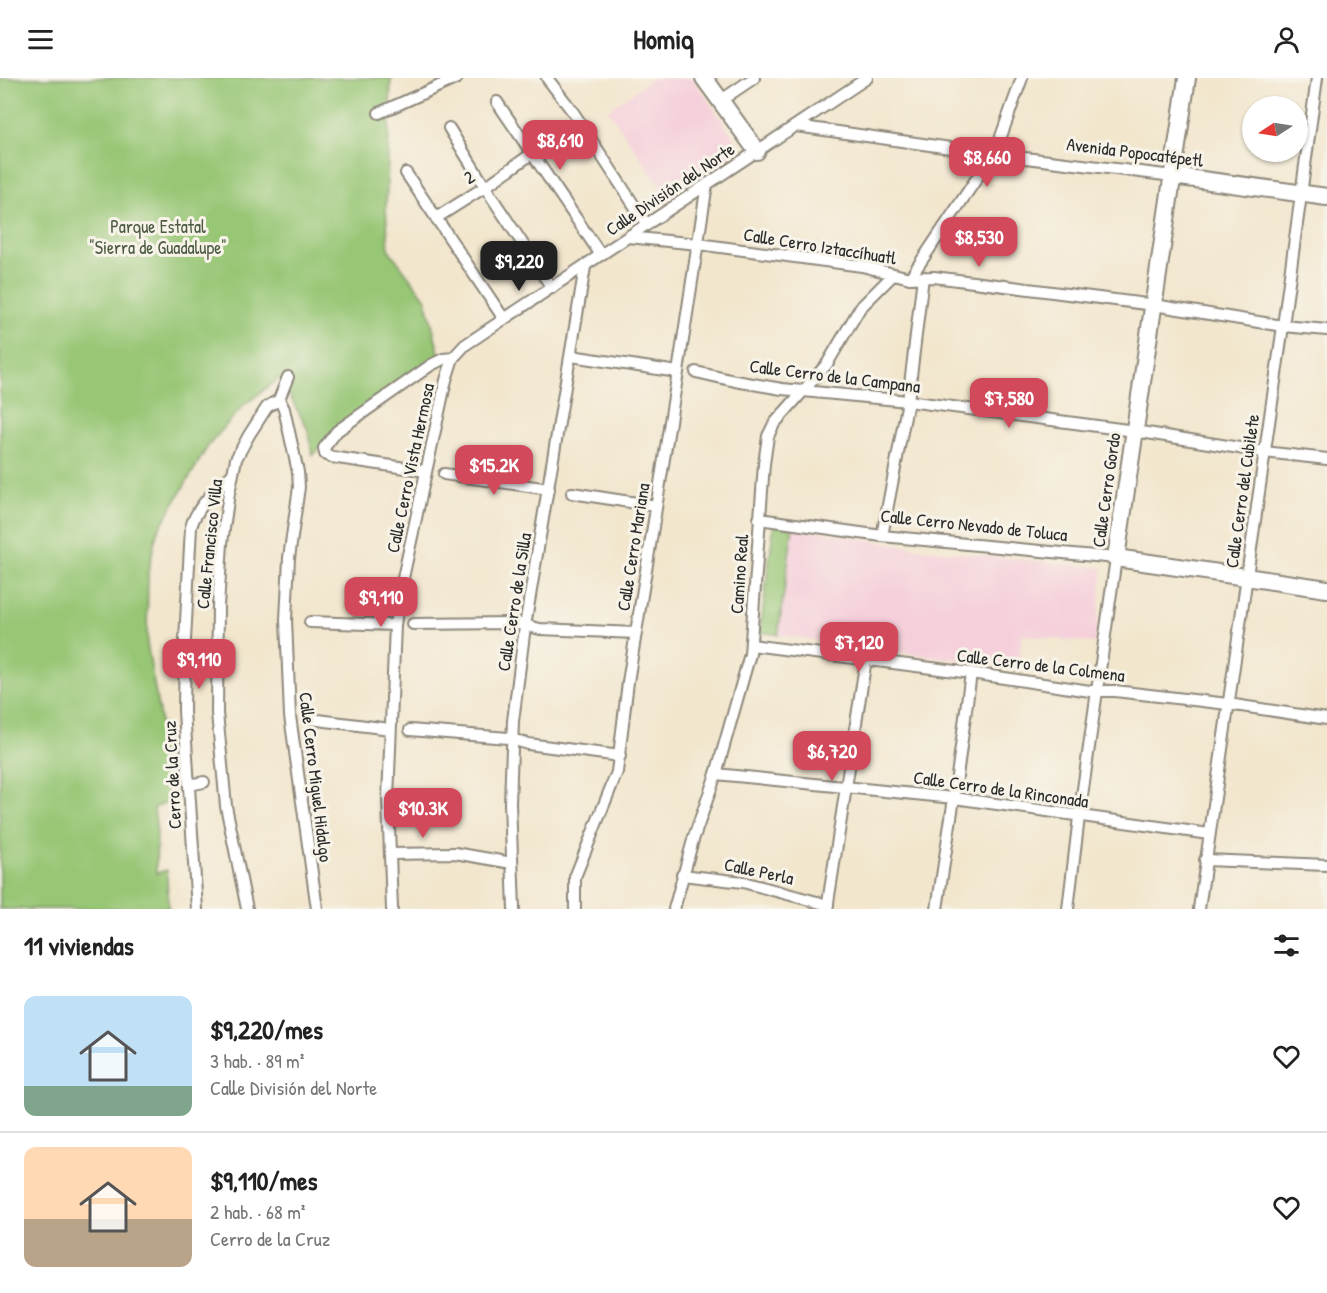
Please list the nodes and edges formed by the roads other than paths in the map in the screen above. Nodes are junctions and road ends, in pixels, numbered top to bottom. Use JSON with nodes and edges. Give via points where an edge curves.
{"nodes":[{"id":1,"x":457,"y":78,"type":"edge"},
{"id":2,"x":547,"y":78,"type":"edge"},
{"id":3,"x":704,"y":78,"type":"edge"},
{"id":4,"x":754,"y":78,"type":"edge"},
{"id":5,"x":867,"y":78,"type":"edge"},
{"id":6,"x":1022,"y":78,"type":"edge"},
{"id":7,"x":1187,"y":78,"type":"edge"},
{"id":8,"x":1317,"y":78,"type":"edge"},
{"id":9,"x":720,"y":101,"type":"junction"},
{"id":10,"x":496,"y":102,"type":"dead end"},
{"id":11,"x":380,"y":114,"type":"dead end"},
{"id":12,"x":578,"y":121,"type":"junction"},
{"id":13,"x":796,"y":126,"type":"junction"},
{"id":14,"x":449,"y":128,"type":"dead end"},
{"id":15,"x":757,"y":151,"type":"junction"},
{"id":16,"x":993,"y":153,"type":"junction"},
{"id":17,"x":532,"y":154,"type":"junction"},
{"id":18,"x":406,"y":173,"type":"dead end"},
{"id":19,"x":1173,"y":176,"type":"junction"},
{"id":20,"x":707,"y":184,"type":"junction"},
{"id":21,"x":485,"y":187,"type":"junction"},
{"id":22,"x":1301,"y":194,"type":"junction"},
{"id":23,"x":1327,"y":197,"type":"edge"},
{"id":24,"x":436,"y":218,"type":"junction"},
{"id":25,"x":647,"y":225,"type":"junction"},
{"id":26,"x":628,"y":237,"type":"junction"},
{"id":27,"x":698,"y":244,"type":"junction"},
{"id":28,"x":601,"y":255,"type":"junction"},
{"id":29,"x":585,"y":267,"type":"junction"},
{"id":30,"x":893,"y":275,"type":"junction"},
{"id":31,"x":923,"y":277,"type":"junction"},
{"id":32,"x":910,"y":278,"type":"junction"},
{"id":33,"x":552,"y":288,"type":"junction"},
{"id":34,"x":1154,"y":305,"type":"junction"},
{"id":35,"x":504,"y":319,"type":"junction"},
{"id":36,"x":1283,"y":326,"type":"junction"},
{"id":37,"x":1327,"y":330,"type":"edge"},
{"id":38,"x":571,"y":356,"type":"junction"},
{"id":39,"x":453,"y":358,"type":"junction"},
{"id":40,"x":678,"y":372,"type":"junction"},
{"id":41,"x":696,"y":372,"type":"dead end"},
{"id":42,"x":288,"y":377,"type":"dead end"},
{"id":43,"x":804,"y":392,"type":"junction"},
{"id":44,"x":908,"y":401,"type":"junction"},
{"id":45,"x":278,"y":402,"type":"junction"},
{"id":46,"x":1134,"y":431,"type":"junction"},
{"id":47,"x":1263,"y":453,"type":"junction"},
{"id":48,"x":1327,"y":459,"type":"edge"},
{"id":49,"x":426,"y":471,"type":"junction"},
{"id":50,"x":444,"y":474,"type":"dead end"},
{"id":51,"x":232,"y":475,"type":"junction"},
{"id":52,"x":549,"y":489,"type":"junction"},
{"id":53,"x":572,"y":493,"type":"dead end"},
{"id":54,"x":656,"y":506,"type":"junction"},
{"id":55,"x":759,"y":519,"type":"junction"},
{"id":56,"x":882,"y":536,"type":"junction"},
{"id":57,"x":1116,"y":558,"type":"junction"},
{"id":58,"x":1246,"y":578,"type":"junction"},
{"id":59,"x":1327,"y":589,"type":"edge"},
{"id":60,"x":310,"y":621,"type":"dead end"},
{"id":61,"x":414,"y":624,"type":"dead end"},
{"id":62,"x":395,"y":625,"type":"junction"},
{"id":63,"x":525,"y":626,"type":"junction"},
{"id":64,"x":636,"y":633,"type":"junction"},
{"id":65,"x":751,"y":645,"type":"junction"},
{"id":66,"x":866,"y":659,"type":"junction"},
{"id":67,"x":971,"y":673,"type":"junction"},
{"id":68,"x":1098,"y":691,"type":"junction"},
{"id":69,"x":1228,"y":704,"type":"junction"},
{"id":70,"x":310,"y":719,"type":"dead end"},
{"id":71,"x":1327,"y":719,"type":"edge"},
{"id":72,"x":390,"y":729,"type":"junction"},
{"id":73,"x":410,"y":730,"type":"dead end"},
{"id":74,"x":512,"y":739,"type":"junction"},
{"id":75,"x":620,"y":756,"type":"junction"},
{"id":76,"x":716,"y":774,"type":"junction"},
{"id":77,"x":204,"y":782,"type":"dead end"},
{"id":78,"x":189,"y":785,"type":"junction"},
{"id":79,"x":846,"y":787,"type":"junction"},
{"id":80,"x":954,"y":798,"type":"junction"},
{"id":81,"x":1079,"y":817,"type":"junction"},
{"id":82,"x":1209,"y":834,"type":"junction"},
{"id":83,"x":390,"y":854,"type":"junction"},
{"id":84,"x":1205,"y":860,"type":"junction"},
{"id":85,"x":512,"y":863,"type":"junction"},
{"id":86,"x":1327,"y":865,"type":"edge"},
{"id":87,"x":682,"y":875,"type":"junction"},
{"id":88,"x":828,"y":907,"type":"edge"},
{"id":89,"x":197,"y":909,"type":"edge"},
{"id":90,"x":247,"y":909,"type":"edge"},
{"id":91,"x":317,"y":909,"type":"edge"},
{"id":92,"x":392,"y":909,"type":"edge"},
{"id":93,"x":514,"y":909,"type":"edge"},
{"id":94,"x":575,"y":909,"type":"edge"},
{"id":95,"x":674,"y":909,"type":"edge"},
{"id":96,"x":937,"y":909,"type":"edge"},
{"id":97,"x":1068,"y":909,"type":"edge"},
{"id":98,"x":1199,"y":909,"type":"edge"}],
"edges":[{"from":1,"to":11,"type":"street"},
{"from":2,"to":12,"type":"street"},
{"from":3,"to":9,"type":"street"},
{"from":4,"to":9,"type":"street"},
{"from":5,"to":13,"type":"street","name":"Calle División del Norte"},
{"from":6,"to":16,"type":"street"},
{"from":7,"to":19,"type":"street","name":"Calle Cerro Gordo"},
{"from":8,"to":22,"type":"street","name":"Calle Cerro del Cubilete"},
{"from":9,"to":15,"type":"street"},
{"from":10,"to":17,"type":"street"},
{"from":12,"to":17,"type":"street","name":"2"},
{"from":12,"to":25,"type":"street"},
{"from":13,"to":15,"type":"street","name":"Calle División del Norte"},
{"from":13,"to":16,"type":"street","name":"Avenida Popocatépetl"},
{"from":14,"to":21,"type":"street"},
{"from":15,"to":20,"type":"street","name":"Calle División del Norte"},
{"from":16,"to":19,"type":"street","name":"Avenida Popocatépetl"},
{"from":16,"to":32,"type":"street"},
{"from":17,"to":21,"type":"street","name":"2"},
{"from":17,"to":28,"type":"street"},
{"from":18,"to":24,"type":"street"},
{"from":19,"to":22,"type":"street","name":"Avenida Popocatépetl"},
{"from":19,"to":34,"type":"street","name":"Calle Cerro Gordo"},
{"from":20,"to":25,"type":"street","name":"Calle División del Norte"},
{"from":20,"to":27,"type":"street","name":"Calle Cerro Mariana"},
{"from":21,"to":24,"type":"street","name":"2"},
{"from":21,"to":33,"type":"street"},
{"from":22,"to":23,"type":"street","name":"Avenida Popocatépetl"},
{"from":22,"to":36,"type":"street","name":"Calle Cerro del Cubilete"},
{"from":24,"to":35,"type":"street"},
{"from":25,"to":26,"type":"street","name":"Calle División del Norte"},
{"from":26,"to":27,"type":"street","name":"Calle Cerro Iztaccíhuatl"},
{"from":26,"to":28,"type":"street","name":"Calle División del Norte"},
{"from":27,"to":30,"type":"street","name":"Calle Cerro Iztaccíhuatl","via":[[862,267]]},
{"from":27,"to":40,"type":"street","name":"Calle Cerro Mariana"},
{"from":28,"to":29,"type":"street","name":"Calle División del Norte"},
{"from":29,"to":33,"type":"street","name":"Calle División del Norte"},
{"from":29,"to":38,"type":"street","name":"Calle Cerro de la Silla"},
{"from":30,"to":32,"type":"street","name":"Calle Cerro Iztaccíhuatl"},
{"from":30,"to":43,"type":"street","name":"Camino Real","via":[[860,308],[827,364]]},
{"from":31,"to":32,"type":"street","name":"Calle Cerro Iztaccíhuatl"},
{"from":31,"to":34,"type":"street","name":"Calle Cerro Iztaccíhuatl"},
{"from":31,"to":44,"type":"street"},
{"from":33,"to":35,"type":"street","name":"Calle División del Norte"},
{"from":34,"to":36,"type":"street","name":"Calle Cerro Iztaccíhuatl"},
{"from":34,"to":46,"type":"street","name":"Calle Cerro Gordo"},
{"from":35,"to":39,"type":"street","name":"Calle División del Norte","via":[[465,345]]},
{"from":36,"to":37,"type":"street","name":"Calle Cerro Iztaccíhuatl"},
{"from":36,"to":47,"type":"street","name":"Calle Cerro del Cubilete"},
{"from":38,"to":40,"type":"street"},
{"from":38,"to":52,"type":"street","name":"Calle Cerro de la Silla"},
{"from":39,"to":49,"type":"street","name":"Calle Cerro Vista Hermosa"},
{"from":39,"to":49,"type":"street","name":"Calle División del Norte","via":[[432,365],[337,431],[324,448],[331,457]]},
{"from":40,"to":54,"type":"street","name":"Calle Cerro Mariana"},
{"from":41,"to":43,"type":"street","name":"Calle Cerro de la Campana"},
{"from":42,"to":45,"type":"street","name":"Calle Francisco Villa"},
{"from":43,"to":44,"type":"street","name":"Calle Cerro de la Campana"},
{"from":43,"to":55,"type":"street","name":"Camino Real","via":[[768,436]]},
{"from":44,"to":46,"type":"street","name":"Calle Cerro de la Campana"},
{"from":44,"to":56,"type":"street"},
{"from":45,"to":51,"type":"street","name":"Calle Francisco Villa","via":[[267,407],[249,435]]},
{"from":45,"to":91,"type":"street","name":"Calle Cerro Miguel Hidalgo","via":[[284,409],[298,472],[286,648],[292,740]]},
{"from":46,"to":47,"type":"street","name":"Calle Cerro de la Campana"},
{"from":46,"to":57,"type":"street","name":"Calle Cerro Gordo"},
{"from":47,"to":48,"type":"street","name":"Calle Cerro de la Campana"},
{"from":47,"to":58,"type":"street","name":"Calle Cerro del Cubilete"},
{"from":49,"to":62,"type":"street","name":"Calle Cerro Vista Hermosa"},
{"from":50,"to":52,"type":"street"},
{"from":51,"to":78,"type":"street","name":"Cerro de la Cruz","via":[[193,518],[191,526],[193,591],[184,640]]},
{"from":51,"to":90,"type":"street","name":"Calle Francisco Villa","via":[[218,606],[217,713],[226,806]]},
{"from":52,"to":63,"type":"street","name":"Calle Cerro de la Silla"},
{"from":53,"to":54,"type":"street"},
{"from":54,"to":64,"type":"street","name":"Calle Cerro Mariana"},
{"from":55,"to":56,"type":"street","name":"Calle Cerro Nevado de Toluca"},
{"from":55,"to":65,"type":"street","name":"Camino Real"},
{"from":56,"to":57,"type":"street","name":"Calle Cerro Nevado de Toluca"},
{"from":57,"to":58,"type":"street","name":"Calle Cerro Nevado de Toluca"},
{"from":57,"to":68,"type":"street","name":"Calle Cerro Gordo"},
{"from":58,"to":59,"type":"street","name":"Calle Cerro Nevado de Toluca"},
{"from":58,"to":69,"type":"street","name":"Calle Cerro del Cubilete"},
{"from":60,"to":62,"type":"street"},
{"from":61,"to":63,"type":"street"},
{"from":62,"to":72,"type":"street","name":"Calle Cerro Vista Hermosa"},
{"from":63,"to":64,"type":"street"},
{"from":63,"to":74,"type":"street","name":"Calle Cerro de la Silla"},
{"from":64,"to":75,"type":"street","name":"Calle Cerro Mariana"},
{"from":65,"to":66,"type":"street","name":"Calle Cerro de la Colmena"},
{"from":65,"to":76,"type":"street","name":"Camino Real"},
{"from":66,"to":67,"type":"street","name":"Calle Cerro de la Colmena"},
{"from":66,"to":79,"type":"street"},
{"from":67,"to":68,"type":"street","name":"Calle Cerro de la Colmena"},
{"from":67,"to":80,"type":"street"},
{"from":68,"to":69,"type":"street","name":"Calle Cerro de la Colmena"},
{"from":68,"to":81,"type":"street","name":"Calle Cerro Gordo"},
{"from":69,"to":71,"type":"street","name":"Calle Cerro de la Colmena"},
{"from":69,"to":82,"type":"street","name":"Calle Cerro del Cubilete"},
{"from":70,"to":72,"type":"street"},
{"from":72,"to":83,"type":"street","name":"Calle Cerro Vista Hermosa"},
{"from":73,"to":74,"type":"street"},
{"from":74,"to":75,"type":"street"},
{"from":74,"to":85,"type":"street","name":"Calle Cerro de la Silla"},
{"from":75,"to":94,"type":"street","name":"Calle Cerro Mariana","via":[[575,877]]},
{"from":76,"to":79,"type":"street","name":"Calle Cerro de la Rinconada"},
{"from":76,"to":87,"type":"street","name":"Camino Real"},
{"from":77,"to":78,"type":"street"},
{"from":78,"to":89,"type":"street","name":"Cerro de la Cruz"},
{"from":79,"to":80,"type":"street","name":"Calle Cerro de la Rinconada"},
{"from":79,"to":88,"type":"street"},
{"from":80,"to":81,"type":"street","name":"Calle Cerro de la Rinconada"},
{"from":80,"to":96,"type":"street"},
{"from":81,"to":82,"type":"street","name":"Calle Cerro de la Rinconada"},
{"from":81,"to":97,"type":"street","name":"Calle Cerro Gordo"},
{"from":82,"to":84,"type":"street","name":"Calle Cerro del Cubilete"},
{"from":83,"to":85,"type":"street","via":[[455,853]]},
{"from":83,"to":92,"type":"street","name":"Calle Cerro Vista Hermosa"},
{"from":84,"to":86,"type":"street"},
{"from":84,"to":98,"type":"street","name":"Calle Cerro del Cubilete"},
{"from":85,"to":93,"type":"street","name":"Calle Cerro de la Silla"},
{"from":87,"to":88,"type":"street","name":"Calle Perla","via":[[743,882]]},
{"from":87,"to":95,"type":"street","name":"Camino Real"}]}
